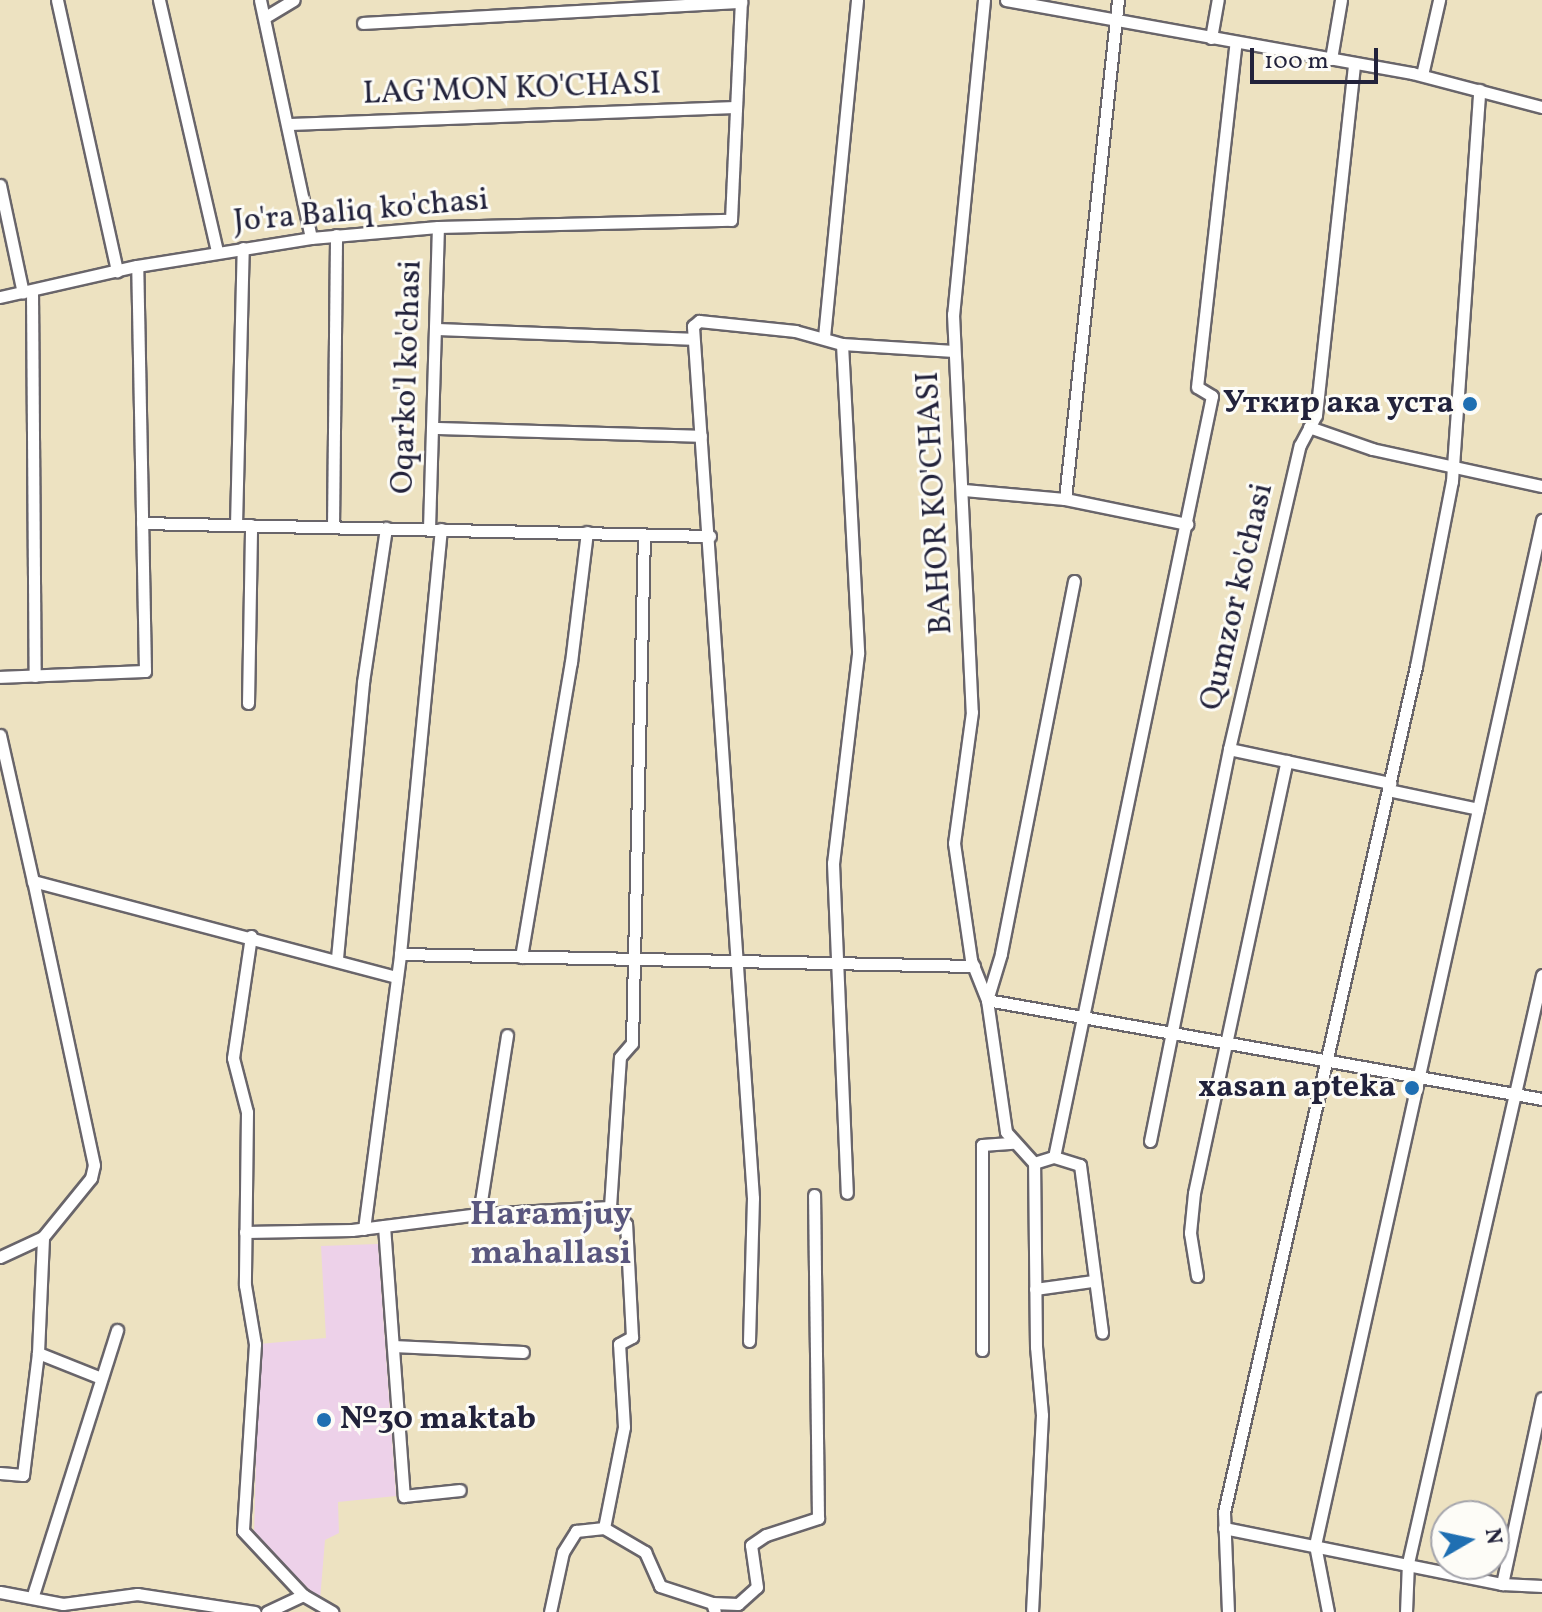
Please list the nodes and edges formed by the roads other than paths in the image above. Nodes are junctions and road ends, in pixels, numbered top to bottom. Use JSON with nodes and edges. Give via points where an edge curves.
{"nodes":[{"id":1,"x":57,"y":0,"type":"edge"},
{"id":2,"x":159,"y":0,"type":"edge"},
{"id":3,"x":260,"y":0,"type":"edge"},
{"id":4,"x":294,"y":0,"type":"edge"},
{"id":5,"x":857,"y":0,"type":"edge"},
{"id":6,"x":984,"y":0,"type":"edge"},
{"id":7,"x":1006,"y":0,"type":"edge"},
{"id":8,"x":1118,"y":0,"type":"edge"},
{"id":9,"x":1218,"y":0,"type":"edge"},
{"id":10,"x":1341,"y":0,"type":"edge"},
{"id":11,"x":1439,"y":0,"type":"edge"},
{"id":12,"x":741,"y":1,"type":"edge"},
{"id":13,"x":267,"y":16,"type":"junction"},
{"id":14,"x":1116,"y":18,"type":"junction"},
{"id":15,"x":363,"y":23,"type":"dead end"},
{"id":16,"x":1211,"y":38,"type":"junction"},
{"id":17,"x":1236,"y":42,"type":"junction"},
{"id":18,"x":1331,"y":59,"type":"junction"},
{"id":19,"x":1354,"y":63,"type":"junction"},
{"id":20,"x":1422,"y":75,"type":"junction"},
{"id":21,"x":1479,"y":90,"type":"junction"},
{"id":22,"x":736,"y":107,"type":"junction"},
{"id":23,"x":1542,"y":107,"type":"edge"},
{"id":24,"x":289,"y":124,"type":"junction"},
{"id":25,"x":0,"y":185,"type":"edge"},
{"id":26,"x":438,"y":227,"type":"junction"},
{"id":27,"x":336,"y":235,"type":"junction"},
{"id":28,"x":311,"y":238,"type":"junction"},
{"id":29,"x":243,"y":248,"type":"junction"},
{"id":30,"x":217,"y":252,"type":"junction"},
{"id":31,"x":137,"y":266,"type":"junction"},
{"id":32,"x":117,"y":271,"type":"junction"},
{"id":33,"x":28,"y":292,"type":"junction"},
{"id":34,"x":0,"y":297,"type":"edge"},
{"id":35,"x":436,"y":329,"type":"junction"},
{"id":36,"x":824,"y":337,"type":"junction"},
{"id":37,"x":692,"y":339,"type":"junction"},
{"id":38,"x":842,"y":344,"type":"junction"},
{"id":39,"x":954,"y":351,"type":"junction"},
{"id":40,"x":1309,"y":427,"type":"junction"},
{"id":41,"x":435,"y":428,"type":"junction"},
{"id":42,"x":701,"y":436,"type":"junction"},
{"id":43,"x":1453,"y":466,"type":"junction"},
{"id":44,"x":1542,"y":486,"type":"edge"},
{"id":45,"x":964,"y":490,"type":"junction"},
{"id":46,"x":1065,"y":499,"type":"junction"},
{"id":47,"x":1542,"y":520,"type":"edge"},
{"id":48,"x":142,"y":523,"type":"junction"},
{"id":49,"x":1187,"y":524,"type":"junction"},
{"id":50,"x":236,"y":525,"type":"junction"},
{"id":51,"x":251,"y":525,"type":"junction"},
{"id":52,"x":333,"y":527,"type":"junction"},
{"id":53,"x":386,"y":528,"type":"junction"},
{"id":54,"x":435,"y":529,"type":"junction"},
{"id":55,"x":587,"y":532,"type":"junction"},
{"id":56,"x":644,"y":535,"type":"junction"},
{"id":57,"x":710,"y":536,"type":"junction"},
{"id":58,"x":1074,"y":581,"type":"dead end"},
{"id":59,"x":35,"y":676,"type":"junction"},
{"id":60,"x":0,"y":677,"type":"edge"},
{"id":61,"x":248,"y":703,"type":"dead end"},
{"id":62,"x":0,"y":735,"type":"edge"},
{"id":63,"x":1229,"y":749,"type":"junction"},
{"id":64,"x":1287,"y":761,"type":"junction"},
{"id":65,"x":1389,"y":786,"type":"junction"},
{"id":66,"x":1478,"y":809,"type":"junction"},
{"id":67,"x":33,"y":881,"type":"junction"},
{"id":68,"x":251,"y":936,"type":"junction"},
{"id":69,"x":400,"y":954,"type":"junction"},
{"id":70,"x":521,"y":957,"type":"junction"},
{"id":71,"x":337,"y":958,"type":"junction"},
{"id":72,"x":633,"y":959,"type":"junction"},
{"id":73,"x":734,"y":961,"type":"junction"},
{"id":74,"x":840,"y":963,"type":"junction"},
{"id":75,"x":974,"y":966,"type":"junction"},
{"id":76,"x":1542,"y":975,"type":"edge"},
{"id":77,"x":397,"y":977,"type":"junction"},
{"id":78,"x":987,"y":1000,"type":"junction"},
{"id":79,"x":1083,"y":1018,"type":"junction"},
{"id":80,"x":1173,"y":1034,"type":"junction"},
{"id":81,"x":507,"y":1035,"type":"dead end"},
{"id":82,"x":1228,"y":1043,"type":"junction"},
{"id":83,"x":1326,"y":1061,"type":"junction"},
{"id":84,"x":1420,"y":1077,"type":"junction"},
{"id":85,"x":1516,"y":1094,"type":"junction"},
{"id":86,"x":1542,"y":1099,"type":"edge"},
{"id":87,"x":1150,"y":1141,"type":"dead end"},
{"id":88,"x":1013,"y":1143,"type":"junction"},
{"id":89,"x":1054,"y":1157,"type":"junction"},
{"id":90,"x":1034,"y":1163,"type":"junction"},
{"id":91,"x":847,"y":1193,"type":"dead end"},
{"id":92,"x":814,"y":1195,"type":"dead end"},
{"id":93,"x":610,"y":1207,"type":"junction"},
{"id":94,"x":479,"y":1214,"type":"junction"},
{"id":95,"x":384,"y":1226,"type":"junction"},
{"id":96,"x":364,"y":1229,"type":"junction"},
{"id":97,"x":245,"y":1232,"type":"junction"},
{"id":98,"x":43,"y":1237,"type":"junction"},
{"id":99,"x":0,"y":1257,"type":"edge"},
{"id":100,"x":1197,"y":1276,"type":"dead end"},
{"id":101,"x":1093,"y":1281,"type":"junction"},
{"id":102,"x":1035,"y":1289,"type":"junction"},
{"id":103,"x":117,"y":1330,"type":"dead end"},
{"id":104,"x":1102,"y":1333,"type":"dead end"},
{"id":105,"x":749,"y":1341,"type":"dead end"},
{"id":106,"x":393,"y":1346,"type":"junction"},
{"id":107,"x":982,"y":1350,"type":"dead end"},
{"id":108,"x":523,"y":1352,"type":"dead end"},
{"id":109,"x":38,"y":1353,"type":"junction"},
{"id":110,"x":101,"y":1378,"type":"junction"},
{"id":111,"x":1542,"y":1398,"type":"edge"},
{"id":112,"x":0,"y":1473,"type":"edge"},
{"id":113,"x":460,"y":1490,"type":"dead end"},
{"id":114,"x":604,"y":1528,"type":"junction"},
{"id":115,"x":1224,"y":1528,"type":"junction"},
{"id":116,"x":1315,"y":1545,"type":"junction"},
{"id":117,"x":1408,"y":1563,"type":"junction"},
{"id":118,"x":1502,"y":1584,"type":"junction"},
{"id":119,"x":1542,"y":1586,"type":"edge"},
{"id":120,"x":0,"y":1592,"type":"edge"},
{"id":121,"x":33,"y":1595,"type":"junction"},
{"id":122,"x":303,"y":1595,"type":"junction"},
{"id":123,"x":714,"y":1608,"type":"edge"},
{"id":124,"x":255,"y":1612,"type":"edge"},
{"id":125,"x":267,"y":1612,"type":"edge"},
{"id":126,"x":333,"y":1612,"type":"edge"},
{"id":127,"x":550,"y":1612,"type":"edge"},
{"id":128,"x":1032,"y":1612,"type":"edge"},
{"id":129,"x":1228,"y":1612,"type":"edge"},
{"id":130,"x":1328,"y":1612,"type":"edge"},
{"id":131,"x":1406,"y":1612,"type":"edge"}],
"edges":[{"from":1,"to":32,"type":"street"},
{"from":2,"to":30,"type":"street"},
{"from":3,"to":13,"type":"street"},
{"from":4,"to":13,"type":"street"},
{"from":5,"to":36,"type":"street"},
{"from":6,"to":39,"type":"street","name":"BAHOR KO'CHASI","via":[[963,190]]},
{"from":7,"to":14,"type":"street"},
{"from":8,"to":14,"type":"street"},
{"from":9,"to":16,"type":"street"},
{"from":10,"to":18,"type":"street"},
{"from":11,"to":20,"type":"street"},
{"from":12,"to":15,"type":"street"},
{"from":12,"to":22,"type":"street"},
{"from":13,"to":24,"type":"street"},
{"from":14,"to":16,"type":"street"},
{"from":14,"to":46,"type":"street"},
{"from":16,"to":17,"type":"street"},
{"from":17,"to":18,"type":"street"},
{"from":17,"to":49,"type":"street","via":[[1197,387],[1212,396]]},
{"from":18,"to":19,"type":"street"},
{"from":19,"to":20,"type":"street"},
{"from":19,"to":40,"type":"street","name":"Qumzor ko'chasi","via":[[1316,415]]},
{"from":20,"to":21,"type":"street"},
{"from":21,"to":23,"type":"street"},
{"from":21,"to":43,"type":"street"},
{"from":22,"to":24,"type":"street","name":"LAG'MON KO'CHASI"},
{"from":22,"to":26,"type":"street","name":"Jo'ra Baliq ko'chasi","via":[[731,220]]},
{"from":24,"to":28,"type":"street"},
{"from":25,"to":33,"type":"street"},
{"from":26,"to":27,"type":"street","name":"Jo'ra Baliq ko'chasi"},
{"from":26,"to":35,"type":"street","name":"Oqarko'l ko'chasi"},
{"from":27,"to":28,"type":"street","name":"Jo'ra Baliq ko'chasi"},
{"from":27,"to":52,"type":"street"},
{"from":28,"to":29,"type":"street","name":"Jo'ra Baliq ko'chasi"},
{"from":29,"to":30,"type":"street","name":"Jo'ra Baliq ko'chasi"},
{"from":29,"to":50,"type":"street"},
{"from":30,"to":31,"type":"street","name":"Jo'ra Baliq ko'chasi"},
{"from":31,"to":32,"type":"street","name":"Jo'ra Baliq ko'chasi"},
{"from":31,"to":48,"type":"street"},
{"from":32,"to":33,"type":"street","name":"Jo'ra Baliq ko'chasi"},
{"from":33,"to":34,"type":"street","name":"Jo'ra Baliq ko'chasi"},
{"from":33,"to":59,"type":"street"},
{"from":35,"to":37,"type":"street"},
{"from":35,"to":41,"type":"street","name":"Oqarko'l ko'chasi"},
{"from":36,"to":37,"type":"street","via":[[699,321]]},
{"from":36,"to":38,"type":"street"},
{"from":37,"to":42,"type":"street"},
{"from":38,"to":39,"type":"street"},
{"from":38,"to":74,"type":"street","via":[[858,654],[833,863]]},
{"from":39,"to":45,"type":"street","name":"BAHOR KO'CHASI"},
{"from":40,"to":43,"type":"street","via":[[1372,449]]},
{"from":40,"to":63,"type":"street","name":"Qumzor ko'chasi","via":[[1300,445]]},
{"from":41,"to":42,"type":"street"},
{"from":41,"to":54,"type":"street","name":"Oqarko'l ko'chasi"},
{"from":42,"to":57,"type":"street"},
{"from":43,"to":44,"type":"street"},
{"from":43,"to":65,"type":"street"},
{"from":45,"to":46,"type":"street"},
{"from":45,"to":75,"type":"street","name":"BAHOR KO'CHASI","via":[[972,712],[954,843]]},
{"from":46,"to":49,"type":"street"},
{"from":47,"to":66,"type":"street"},
{"from":48,"to":50,"type":"street"},
{"from":48,"to":59,"type":"street","via":[[145,671]]},
{"from":49,"to":79,"type":"street"},
{"from":50,"to":51,"type":"street"},
{"from":51,"to":52,"type":"street"},
{"from":51,"to":61,"type":"street"},
{"from":52,"to":53,"type":"street"},
{"from":53,"to":54,"type":"street"},
{"from":53,"to":71,"type":"street","via":[[363,682]]},
{"from":54,"to":55,"type":"street"},
{"from":54,"to":69,"type":"street","name":"Oqarko'l ko'chasi"},
{"from":55,"to":56,"type":"street"},
{"from":55,"to":70,"type":"street","via":[[571,662]]},
{"from":56,"to":57,"type":"street"},
{"from":56,"to":72,"type":"street"},
{"from":57,"to":73,"type":"street"},
{"from":58,"to":78,"type":"street","via":[[1004,939]]},
{"from":59,"to":60,"type":"street"},
{"from":62,"to":67,"type":"street"},
{"from":63,"to":64,"type":"street"},
{"from":63,"to":80,"type":"street","name":"Qumzor ko'chasi"},
{"from":64,"to":65,"type":"street"},
{"from":64,"to":82,"type":"street"},
{"from":65,"to":66,"type":"street"},
{"from":65,"to":83,"type":"street"},
{"from":66,"to":84,"type":"street"},
{"from":67,"to":68,"type":"street"},
{"from":67,"to":98,"type":"street","via":[[94,1165],[91,1178]]},
{"from":68,"to":71,"type":"street"},
{"from":68,"to":97,"type":"street","via":[[233,1058],[247,1112]]},
{"from":69,"to":70,"type":"street"},
{"from":69,"to":77,"type":"street","name":"Oqarko'l ko'chasi"},
{"from":70,"to":72,"type":"street"},
{"from":71,"to":77,"type":"street"},
{"from":72,"to":73,"type":"street"},
{"from":72,"to":93,"type":"street","via":[[632,1043],[620,1057]]},
{"from":73,"to":74,"type":"street"},
{"from":73,"to":105,"type":"street","via":[[753,1198]]},
{"from":74,"to":75,"type":"street"},
{"from":74,"to":91,"type":"street"},
{"from":75,"to":78,"type":"street","name":"BAHOR KO'CHASI"},
{"from":76,"to":85,"type":"street"},
{"from":77,"to":96,"type":"street","name":"Oqarko'l ko'chasi"},
{"from":78,"to":79,"type":"street"},
{"from":78,"to":88,"type":"street","via":[[1006,1132]]},
{"from":79,"to":80,"type":"street"},
{"from":79,"to":89,"type":"street"},
{"from":80,"to":82,"type":"street"},
{"from":80,"to":87,"type":"street","name":"Qumzor ko'chasi"},
{"from":81,"to":94,"type":"street"},
{"from":82,"to":83,"type":"street"},
{"from":82,"to":100,"type":"street","via":[[1194,1193],[1190,1233]]},
{"from":83,"to":84,"type":"street"},
{"from":83,"to":115,"type":"street"},
{"from":84,"to":85,"type":"street"},
{"from":84,"to":116,"type":"street"},
{"from":85,"to":86,"type":"street"},
{"from":85,"to":117,"type":"street"},
{"from":88,"to":90,"type":"street"},
{"from":88,"to":107,"type":"street","via":[[982,1145]]},
{"from":89,"to":90,"type":"street"},
{"from":89,"to":101,"type":"street","via":[[1080,1165]]},
{"from":90,"to":102,"type":"street"},
{"from":92,"to":123,"type":"street","via":[[818,1518],[751,1545],[757,1587],[738,1604]]},
{"from":93,"to":94,"type":"street"},
{"from":93,"to":114,"type":"street","via":[[626,1224],[632,1337],[619,1344],[624,1427]]},
{"from":94,"to":95,"type":"street"},
{"from":95,"to":96,"type":"street"},
{"from":95,"to":106,"type":"street"},
{"from":96,"to":97,"type":"street"},
{"from":97,"to":122,"type":"street","via":[[245,1285],[255,1344],[243,1531]]},
{"from":98,"to":99,"type":"street"},
{"from":98,"to":109,"type":"street"},
{"from":101,"to":102,"type":"street"},
{"from":101,"to":104,"type":"street"},
{"from":102,"to":128,"type":"street","via":[[1042,1415]]},
{"from":103,"to":110,"type":"street"},
{"from":106,"to":108,"type":"street"},
{"from":106,"to":113,"type":"street","via":[[404,1496]]},
{"from":109,"to":110,"type":"street"},
{"from":109,"to":112,"type":"street","via":[[23,1475]]},
{"from":110,"to":121,"type":"street"},
{"from":111,"to":118,"type":"street"},
{"from":114,"to":123,"type":"street","via":[[645,1552],[660,1586]]},
{"from":114,"to":127,"type":"street","via":[[576,1531],[563,1552]]},
{"from":115,"to":116,"type":"street"},
{"from":115,"to":129,"type":"street"},
{"from":116,"to":117,"type":"street"},
{"from":116,"to":130,"type":"street"},
{"from":117,"to":118,"type":"street"},
{"from":117,"to":131,"type":"street"},
{"from":118,"to":119,"type":"street"},
{"from":120,"to":121,"type":"street"},
{"from":121,"to":124,"type":"street","via":[[63,1604],[137,1594]]},
{"from":122,"to":125,"type":"street"},
{"from":122,"to":126,"type":"street"}]}
